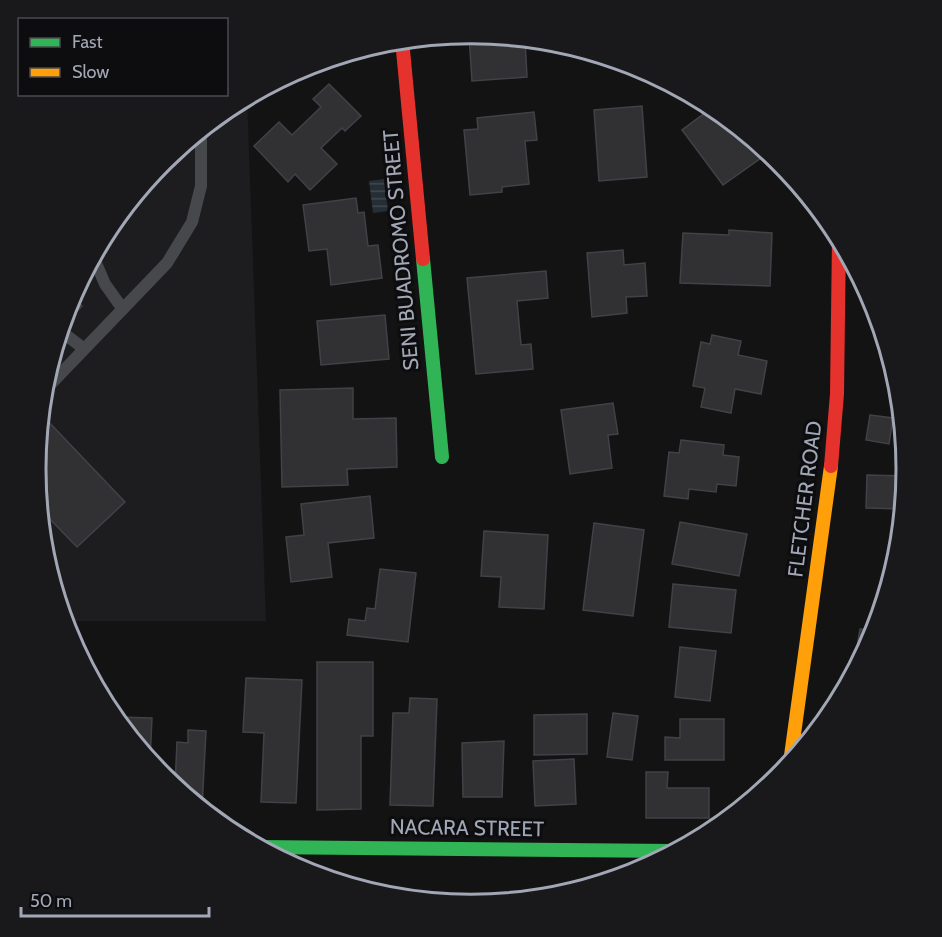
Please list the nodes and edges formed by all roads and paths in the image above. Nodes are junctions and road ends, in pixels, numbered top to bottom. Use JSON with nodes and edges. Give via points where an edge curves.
{"nodes":[{"id":1,"x":403,"y":49,"type":"edge"},
{"id":2,"x":201,"y":140,"type":"edge"},
{"id":3,"x":839,"y":256,"type":"edge"},
{"id":4,"x":98,"y":267,"type":"edge"},
{"id":5,"x":122,"y":308,"type":"junction"},
{"id":6,"x":68,"y":336,"type":"edge"},
{"id":7,"x":83,"y":348,"type":"junction"},
{"id":8,"x":56,"y":378,"type":"edge"},
{"id":9,"x":442,"y":457,"type":"dead end"},
{"id":10,"x":792,"y":748,"type":"edge"},
{"id":11,"x":278,"y":847,"type":"edge"},
{"id":12,"x":657,"y":851,"type":"edge"}],
"edges":[{"from":1,"to":9,"type":"street","name":"SENI BUADROMO STREET"},
{"from":2,"to":5,"type":"lane","via":[[201,186],[192,222],[167,263]]},
{"from":3,"to":10,"type":"street","name":"FLETCHER ROAD","via":[[833,453]]},
{"from":4,"to":5,"type":"lane"},
{"from":5,"to":7,"type":"lane"},
{"from":6,"to":7,"type":"lane"},
{"from":7,"to":8,"type":"lane"},
{"from":11,"to":12,"type":"street","name":"NACARA STREET"}]}
